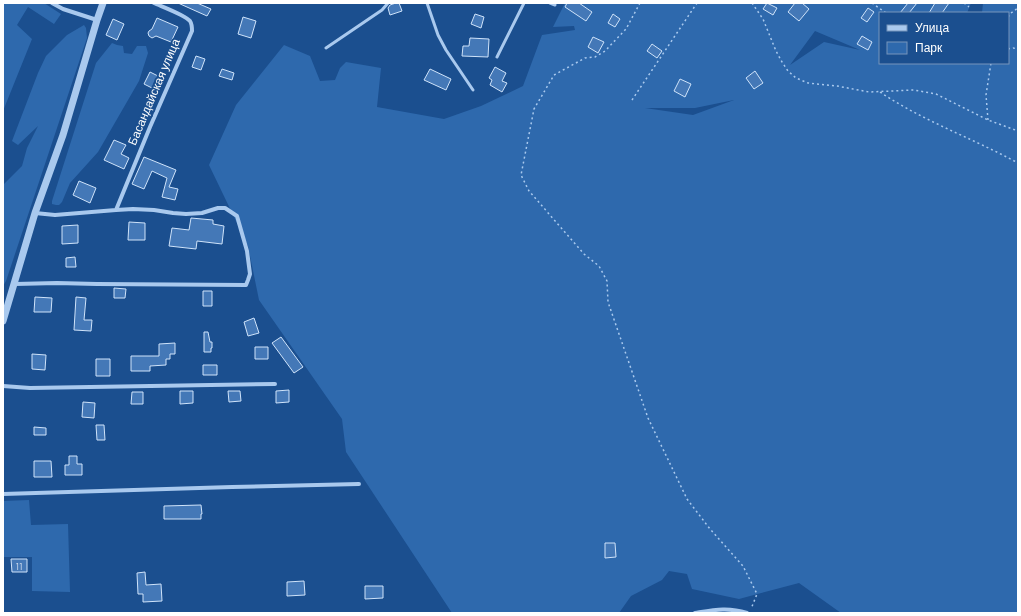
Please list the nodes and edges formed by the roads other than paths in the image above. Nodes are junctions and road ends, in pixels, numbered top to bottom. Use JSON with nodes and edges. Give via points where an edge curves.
{"nodes":[{"id":1,"x":52,"y":3,"type":"edge"},
{"id":2,"x":103,"y":3,"type":"edge"},
{"id":3,"x":154,"y":3,"type":"edge"},
{"id":4,"x":388,"y":3,"type":"edge"},
{"id":5,"x":427,"y":3,"type":"edge"},
{"id":6,"x":524,"y":3,"type":"edge"},
{"id":7,"x":550,"y":3,"type":"edge"},
{"id":8,"x":555,"y":6,"type":"dead end"},
{"id":9,"x":97,"y":20,"type":"junction"},
{"id":10,"x":326,"y":48,"type":"dead end"},
{"id":11,"x":497,"y":57,"type":"dead end"},
{"id":12,"x":473,"y":90,"type":"dead end"},
{"id":13,"x":116,"y":210,"type":"junction"},
{"id":14,"x":35,"y":213,"type":"junction"},
{"id":15,"x":15,"y":284,"type":"junction"},
{"id":16,"x":3,"y":321,"type":"edge"},
{"id":17,"x":275,"y":384,"type":"dead end"},
{"id":18,"x":3,"y":386,"type":"edge"},
{"id":19,"x":359,"y":484,"type":"dead end"},
{"id":20,"x":3,"y":494,"type":"edge"},
{"id":21,"x":695,"y":613,"type":"edge"},
{"id":22,"x":748,"y":613,"type":"edge"}],
"edges":[{"from":1,"to":9,"type":"street"},
{"from":2,"to":9,"type":"street"},
{"from":3,"to":13,"type":"street","name":"Басандайская улица","via":[[185,18],[190,22],[192,31]]},
{"from":4,"to":10,"type":"lane","via":[[382,10]]},
{"from":5,"to":12,"type":"lane","via":[[438,35]]},
{"from":6,"to":11,"type":"lane"},
{"from":7,"to":8,"type":"lane"},
{"from":9,"to":14,"type":"street","via":[[63,135]]},
{"from":13,"to":14,"type":"street","via":[[55,215]]},
{"from":13,"to":15,"type":"street","via":[[186,214],[225,208],[237,216],[247,251],[250,274],[246,285],[57,282]]},
{"from":14,"to":15,"type":"street"},
{"from":15,"to":16,"type":"street"},
{"from":17,"to":18,"type":"street","via":[[30,388]]},
{"from":19,"to":20,"type":"street"},
{"from":21,"to":22,"type":"street","via":[[724,609]]}]}
